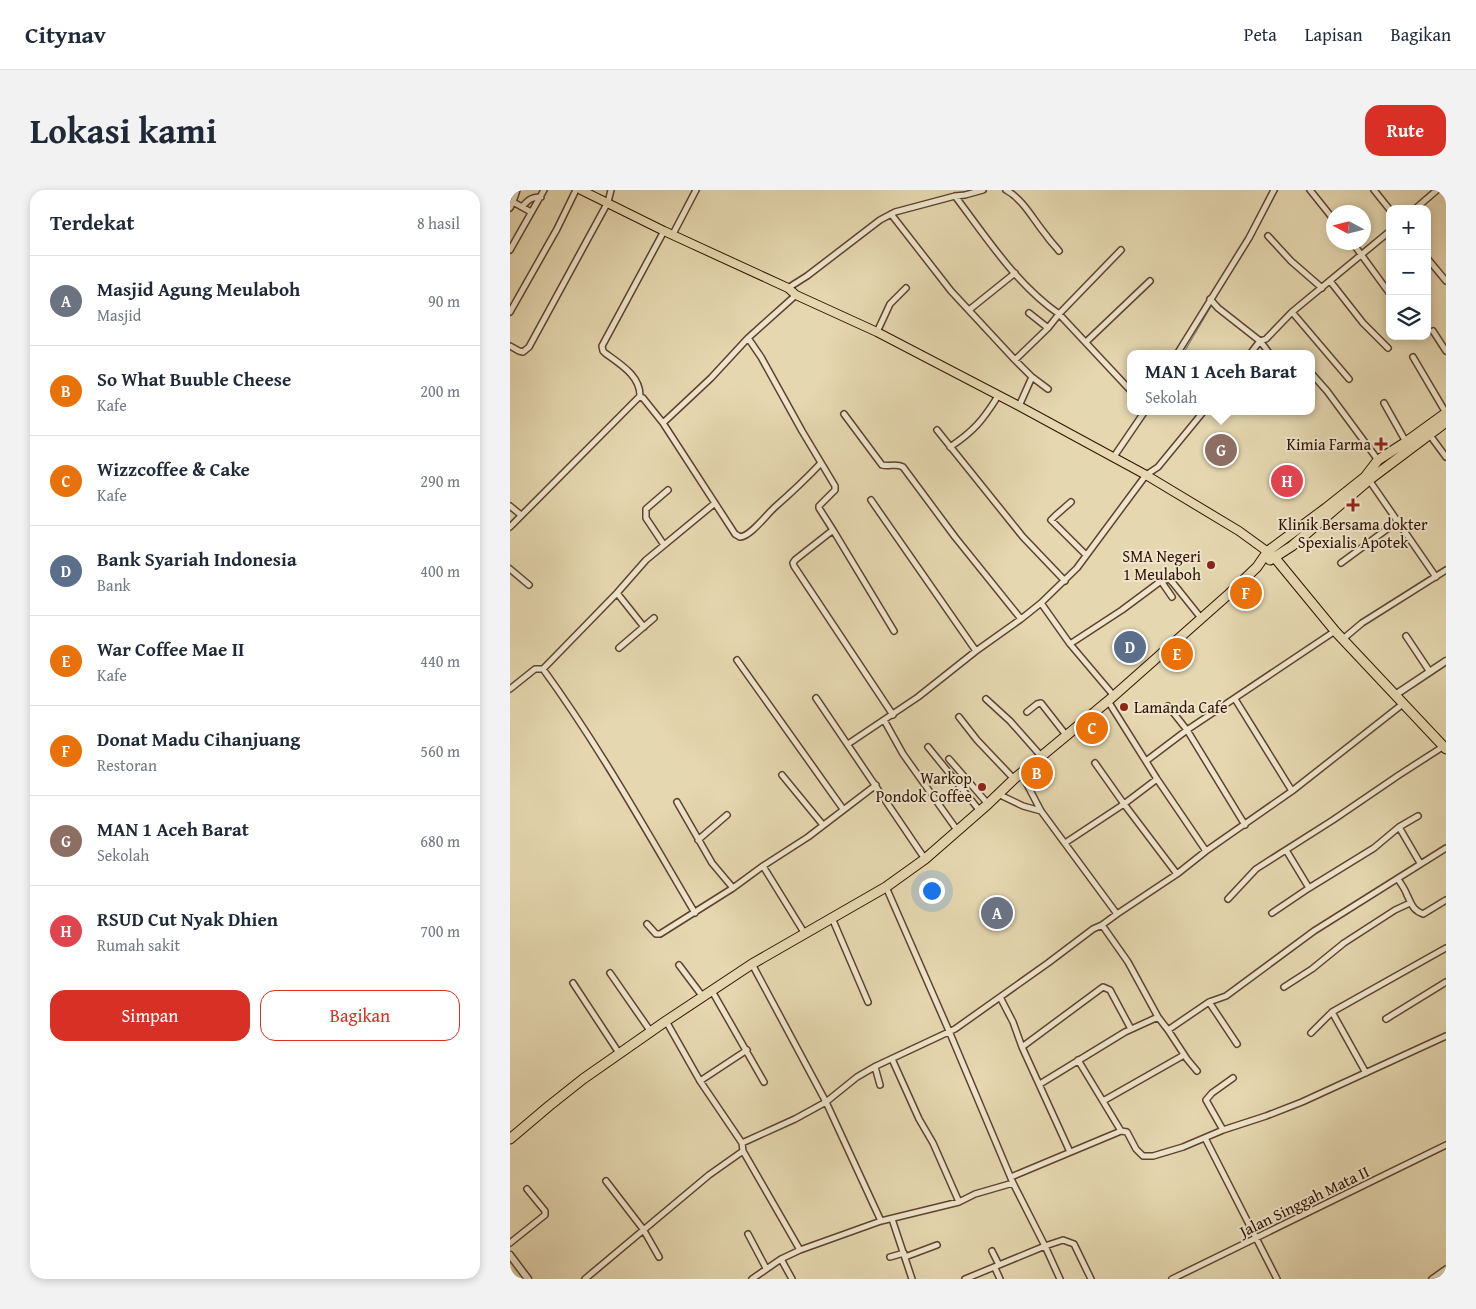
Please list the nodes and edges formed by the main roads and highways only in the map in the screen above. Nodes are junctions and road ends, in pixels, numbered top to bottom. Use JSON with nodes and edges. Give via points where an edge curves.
{"nodes":[{"id":1,"x":581,"y":190,"type":"edge"},
{"id":2,"x":1446,"y":413,"type":"edge"},
{"id":3,"x":1446,"y":422,"type":"edge"},
{"id":4,"x":1271,"y":554,"type":"junction"},
{"id":5,"x":1445,"y":748,"type":"edge"},
{"id":6,"x":511,"y":1135,"type":"edge"}],
"edges":[{"from":1,"to":4,"type":"main road","via":[[788,288],[796,295],[877,332],[1019,406],[1146,475]]},
{"from":2,"to":4,"type":"highway","via":[[1378,460],[1365,476]]},
{"from":3,"to":4,"type":"highway","via":[[1369,480],[1292,546]]},
{"from":4,"to":5,"type":"highway","via":[[1335,631]]},
{"from":4,"to":6,"type":"highway","via":[[925,859],[886,887],[752,964],[666,1021]]}]}
